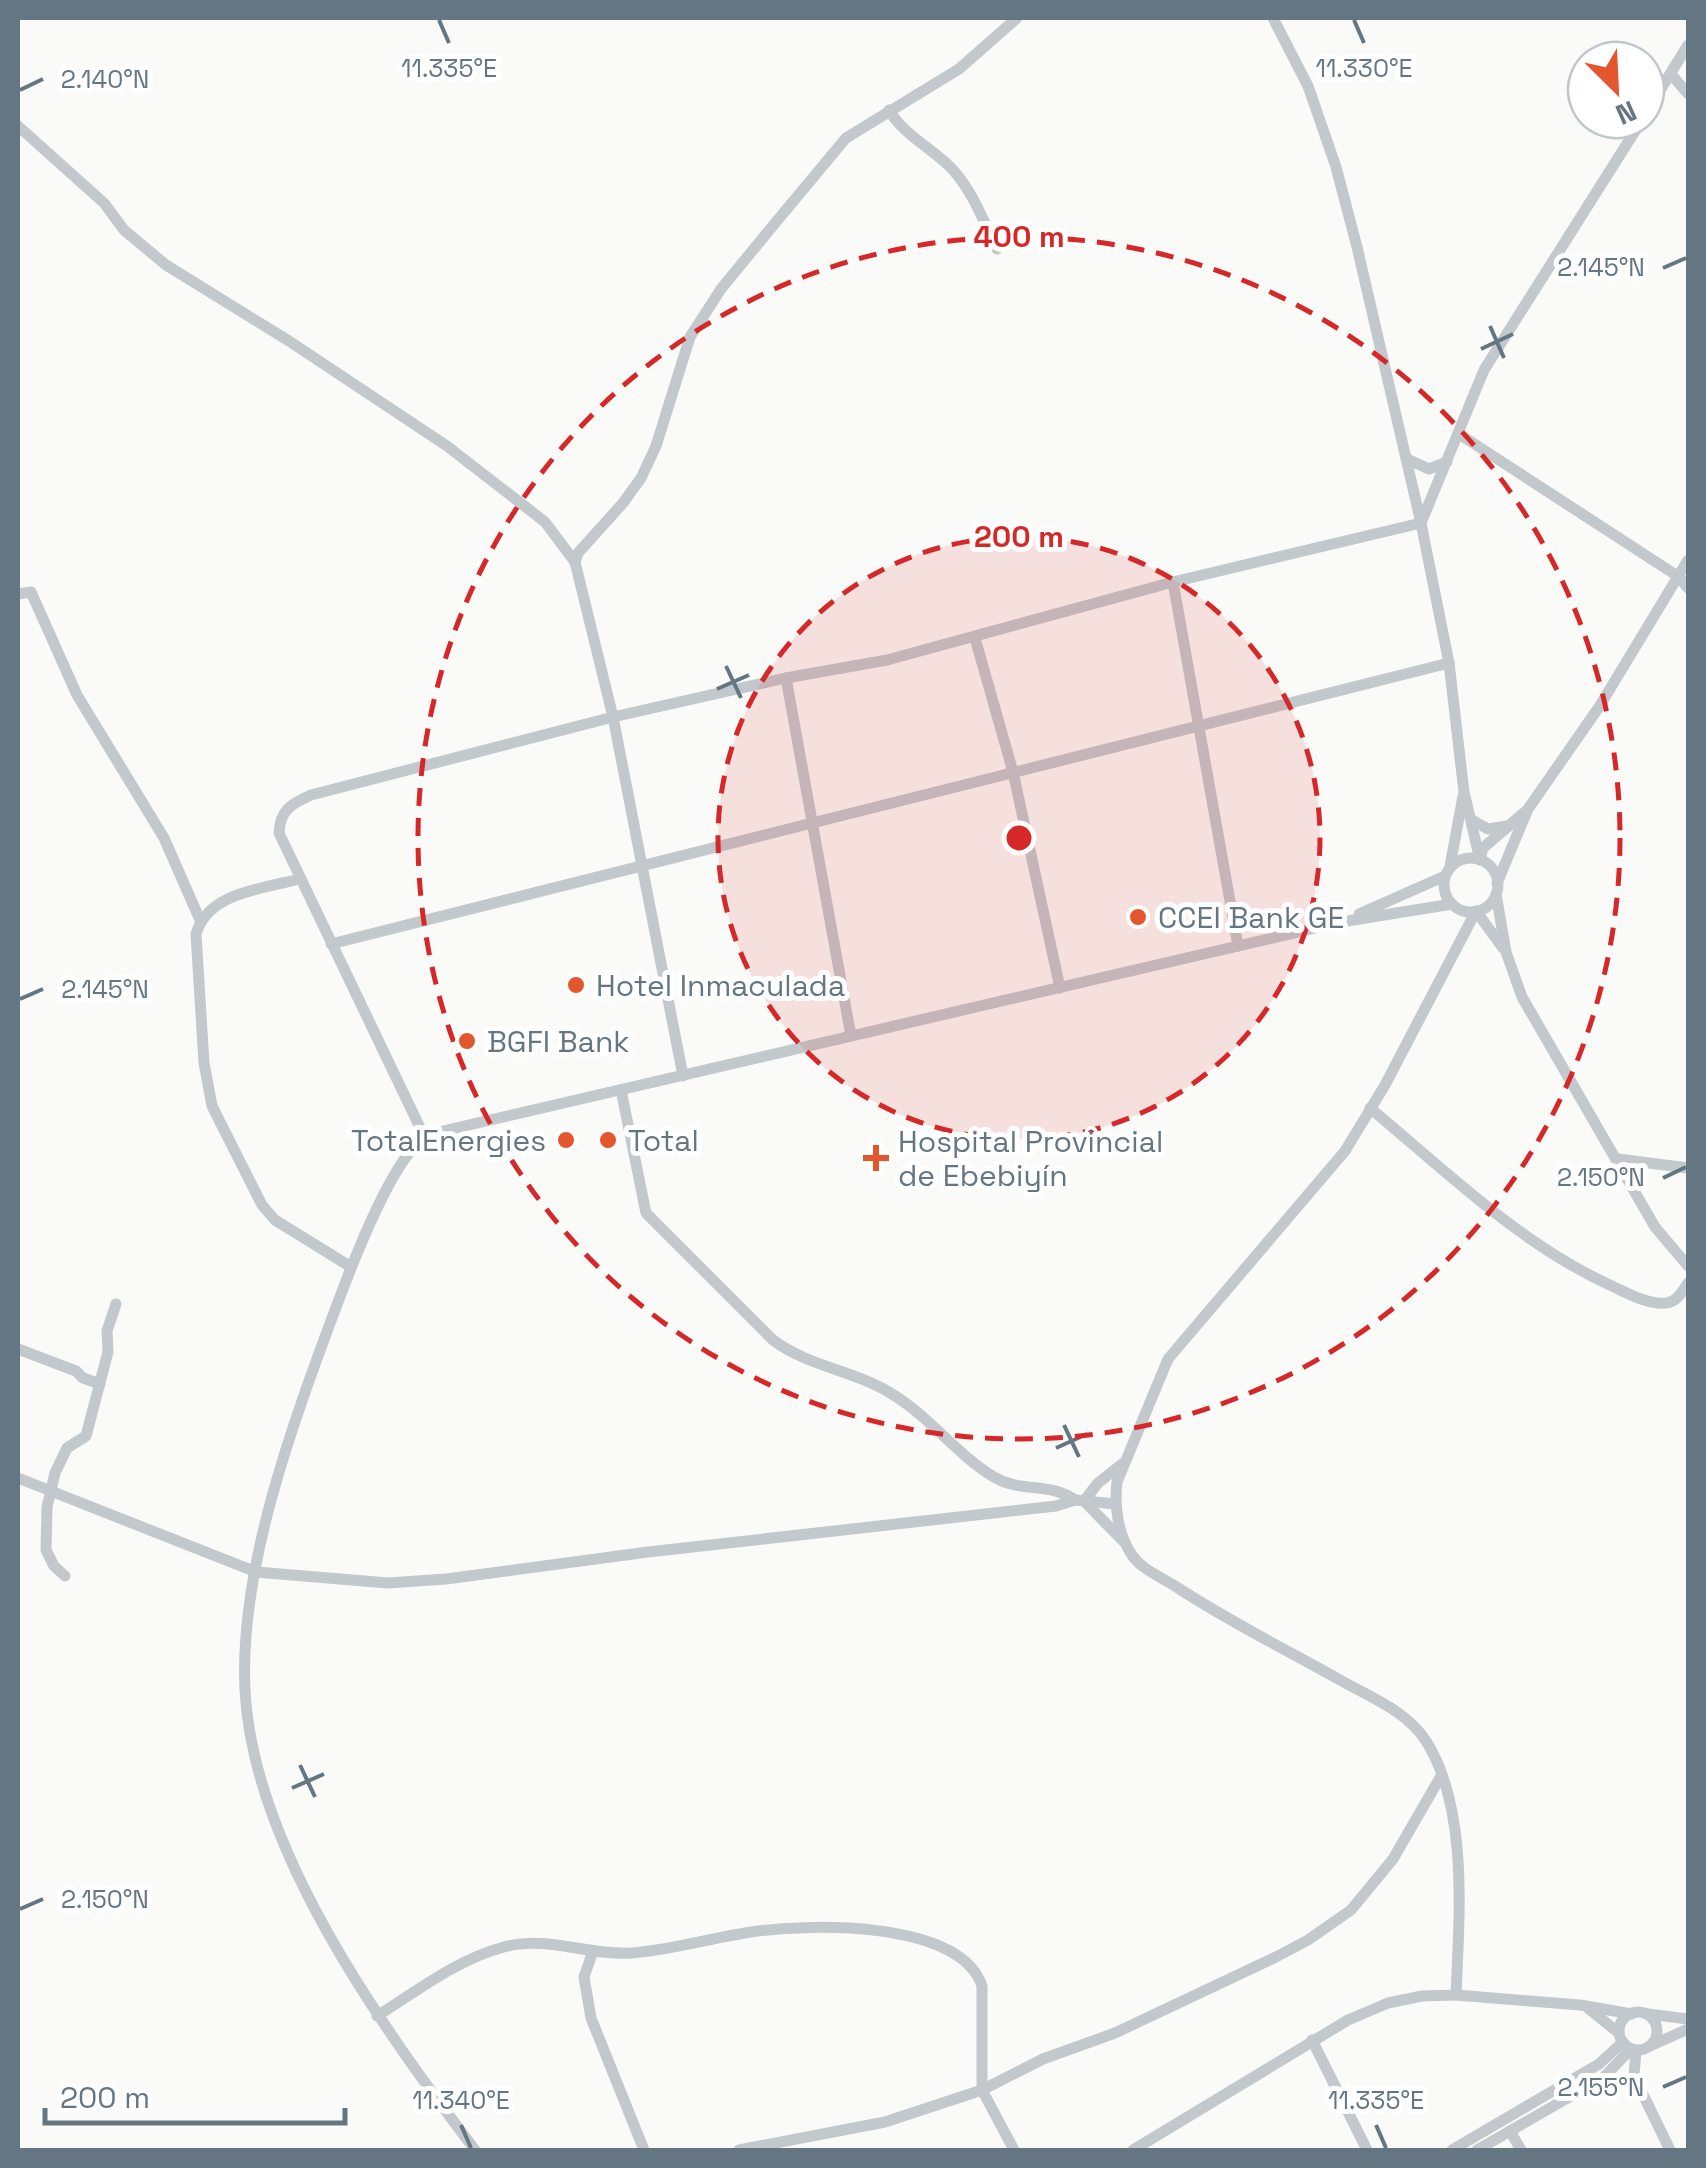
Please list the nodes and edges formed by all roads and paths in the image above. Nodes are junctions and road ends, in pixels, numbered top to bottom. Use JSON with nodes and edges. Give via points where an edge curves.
{"nodes":[{"id":1,"x":1017,"y":18,"type":"edge"},
{"id":2,"x":1273,"y":18,"type":"edge"},
{"id":3,"x":1688,"y":46,"type":"edge"},
{"id":4,"x":1670,"y":74,"type":"junction"},
{"id":5,"x":1666,"y":80,"type":"edge"},
{"id":6,"x":1688,"y":94,"type":"edge"},
{"id":7,"x":889,"y":110,"type":"junction"},
{"id":8,"x":18,"y":126,"type":"edge"},
{"id":9,"x":1629,"y":140,"type":"edge"},
{"id":10,"x":997,"y":249,"type":"dead end"},
{"id":11,"x":1459,"y":434,"type":"junction"},
{"id":12,"x":1407,"y":458,"type":"junction"},
{"id":13,"x":1447,"y":462,"type":"junction"},
{"id":14,"x":1421,"y":523,"type":"junction"},
{"id":15,"x":1688,"y":560,"type":"edge"},
{"id":16,"x":575,"y":562,"type":"junction"},
{"id":17,"x":1679,"y":577,"type":"junction"},
{"id":18,"x":1173,"y":582,"type":"junction"},
{"id":19,"x":1688,"y":588,"type":"edge"},
{"id":20,"x":18,"y":594,"type":"edge"},
{"id":21,"x":976,"y":638,"type":"junction"},
{"id":22,"x":1449,"y":663,"type":"junction"},
{"id":23,"x":786,"y":678,"type":"junction"},
{"id":24,"x":614,"y":718,"type":"junction"},
{"id":25,"x":1200,"y":727,"type":"junction"},
{"id":26,"x":1013,"y":772,"type":"junction"},
{"id":27,"x":1464,"y":792,"type":"junction"},
{"id":28,"x":1528,"y":809,"type":"junction"},
{"id":29,"x":1472,"y":820,"type":"junction"},
{"id":30,"x":814,"y":822,"type":"junction"},
{"id":31,"x":1511,"y":824,"type":"junction"},
{"id":32,"x":1480,"y":860,"type":"junction"},
{"id":33,"x":644,"y":864,"type":"junction"},
{"id":34,"x":1448,"y":872,"type":"junction"},
{"id":35,"x":299,"y":879,"type":"junction"},
{"id":36,"x":1497,"y":888,"type":"junction"},
{"id":37,"x":1456,"y":907,"type":"junction"},
{"id":38,"x":1476,"y":911,"type":"junction"},
{"id":39,"x":200,"y":920,"type":"junction"},
{"id":40,"x":1341,"y":922,"type":"junction"},
{"id":41,"x":331,"y":944,"type":"junction"},
{"id":42,"x":1238,"y":946,"type":"junction"},
{"id":43,"x":1454,"y":948,"type":"junction"},
{"id":44,"x":1506,"y":952,"type":"junction"},
{"id":45,"x":1060,"y":988,"type":"junction"},
{"id":46,"x":852,"y":1036,"type":"junction"},
{"id":47,"x":684,"y":1076,"type":"junction"},
{"id":48,"x":621,"y":1090,"type":"junction"},
{"id":49,"x":1370,"y":1108,"type":"junction"},
{"id":50,"x":425,"y":1138,"type":"junction"},
{"id":51,"x":1618,"y":1160,"type":"junction"},
{"id":52,"x":1688,"y":1168,"type":"edge"},
{"id":53,"x":1688,"y":1266,"type":"edge"},
{"id":54,"x":351,"y":1267,"type":"junction"},
{"id":55,"x":1688,"y":1284,"type":"edge"},
{"id":56,"x":116,"y":1304,"type":"dead end"},
{"id":57,"x":18,"y":1349,"type":"edge"},
{"id":58,"x":100,"y":1384,"type":"junction"},
{"id":59,"x":1126,"y":1461,"type":"junction"},
{"id":60,"x":18,"y":1478,"type":"edge"},
{"id":61,"x":50,"y":1490,"type":"junction"},
{"id":62,"x":1080,"y":1500,"type":"junction"},
{"id":63,"x":1115,"y":1504,"type":"junction"},
{"id":64,"x":1126,"y":1544,"type":"junction"},
{"id":65,"x":256,"y":1572,"type":"junction"},
{"id":66,"x":65,"y":1576,"type":"dead end"},
{"id":67,"x":1441,"y":1776,"type":"junction"},
{"id":68,"x":593,"y":1951,"type":"junction"},
{"id":69,"x":1456,"y":1995,"type":"junction"},
{"id":70,"x":1580,"y":2005,"type":"junction"},
{"id":71,"x":1639,"y":2014,"type":"junction"},
{"id":72,"x":377,"y":2016,"type":"junction"},
{"id":73,"x":1688,"y":2019,"type":"edge"},
{"id":74,"x":1688,"y":2029,"type":"edge"},
{"id":75,"x":1312,"y":2040,"type":"junction"},
{"id":76,"x":1627,"y":2044,"type":"junction"},
{"id":77,"x":1650,"y":2046,"type":"junction"},
{"id":78,"x":982,"y":2090,"type":"junction"},
{"id":79,"x":1510,"y":2132,"type":"junction"},
{"id":80,"x":767,"y":2148,"type":"edge"},
{"id":81,"x":475,"y":2150,"type":"edge"},
{"id":82,"x":644,"y":2150,"type":"edge"},
{"id":83,"x":739,"y":2150,"type":"edge"},
{"id":84,"x":1014,"y":2150,"type":"edge"},
{"id":85,"x":1133,"y":2150,"type":"edge"},
{"id":86,"x":1367,"y":2150,"type":"edge"},
{"id":87,"x":1452,"y":2150,"type":"edge"},
{"id":88,"x":1477,"y":2150,"type":"edge"},
{"id":89,"x":1521,"y":2150,"type":"edge"},
{"id":90,"x":1670,"y":2150,"type":"edge"}],
"edges":[{"from":1,"to":7,"type":"street","via":[[958,68]]},
{"from":2,"to":12,"type":"street","via":[[1308,86],[1336,167]]},
{"from":3,"to":4,"type":"street"},
{"from":4,"to":5,"type":"street"},
{"from":4,"to":6,"type":"street"},
{"from":7,"to":10,"type":"street","via":[[900,127],[952,168]]},
{"from":7,"to":16,"type":"street","via":[[846,138],[720,289],[690,337],[641,478]]},
{"from":8,"to":16,"type":"street","via":[[166,265],[447,446],[545,522]]},
{"from":9,"to":11,"type":"street","via":[[1484,370]]},
{"from":11,"to":13,"type":"street"},
{"from":11,"to":17,"type":"street"},
{"from":12,"to":13,"type":"street","via":[[1428,468]]},
{"from":12,"to":14,"type":"street"},
{"from":13,"to":14,"type":"street"},
{"from":14,"to":18,"type":"street"},
{"from":14,"to":22,"type":"street"},
{"from":15,"to":17,"type":"street"},
{"from":16,"to":24,"type":"street"},
{"from":17,"to":19,"type":"street"},
{"from":17,"to":28,"type":"street"},
{"from":18,"to":21,"type":"street"},
{"from":18,"to":25,"type":"street"},
{"from":20,"to":39,"type":"street","via":[[31,592],[77,696],[158,826]]},
{"from":21,"to":23,"type":"street"},
{"from":21,"to":26,"type":"street"},
{"from":22,"to":25,"type":"street"},
{"from":22,"to":27,"type":"street"},
{"from":23,"to":24,"type":"street"},
{"from":23,"to":30,"type":"street"},
{"from":24,"to":33,"type":"street"},
{"from":24,"to":35,"type":"street","via":[[291,804],[280,818],[279,834]]},
{"from":25,"to":26,"type":"street"},
{"from":25,"to":42,"type":"street"},
{"from":26,"to":30,"type":"street"},
{"from":26,"to":45,"type":"street"},
{"from":27,"to":29,"type":"street"},
{"from":27,"to":34,"type":"street"},
{"from":28,"to":31,"type":"street"},
{"from":28,"to":36,"type":"street"},
{"from":29,"to":31,"type":"street","via":[[1488,829]]},
{"from":29,"to":32,"type":"street"},
{"from":30,"to":33,"type":"street"},
{"from":30,"to":46,"type":"street"},
{"from":31,"to":32,"type":"street"},
{"from":32,"to":34,"type":"street","via":[[1464,859]]},
{"from":32,"to":36,"type":"street","via":[[1492,868]]},
{"from":33,"to":41,"type":"street"},
{"from":33,"to":47,"type":"street"},
{"from":34,"to":37,"type":"street","via":[[1444,891]]},
{"from":34,"to":40,"type":"street"},
{"from":35,"to":39,"type":"street","via":[[225,900]]},
{"from":35,"to":41,"type":"street"},
{"from":36,"to":38,"type":"street"},
{"from":36,"to":44,"type":"street"},
{"from":37,"to":38,"type":"street"},
{"from":37,"to":40,"type":"street"},
{"from":37,"to":43,"type":"street"},
{"from":38,"to":43,"type":"street"},
{"from":38,"to":44,"type":"street"},
{"from":39,"to":54,"type":"street","via":[[202,1045],[212,1106],[262,1205]]},
{"from":40,"to":42,"type":"street"},
{"from":41,"to":50,"type":"street"},
{"from":42,"to":45,"type":"street"},
{"from":43,"to":49,"type":"street"},
{"from":44,"to":51,"type":"street","via":[[1522,997]]},
{"from":45,"to":46,"type":"street"},
{"from":46,"to":47,"type":"street"},
{"from":47,"to":48,"type":"street"},
{"from":48,"to":50,"type":"street"},
{"from":48,"to":62,"type":"street","via":[[646,1213],[773,1340],[896,1396],[995,1478]]},
{"from":49,"to":55,"type":"street","via":[[1509,1226],[1594,1278],[1665,1304]]},
{"from":49,"to":59,"type":"street","via":[[1345,1151],[1179,1343]]},
{"from":50,"to":54,"type":"street","via":[[398,1168]]},
{"from":51,"to":52,"type":"street"},
{"from":51,"to":53,"type":"street","via":[[1656,1227]]},
{"from":54,"to":65,"type":"street","via":[[282,1460]]},
{"from":56,"to":58,"type":"street"},
{"from":57,"to":58,"type":"street"},
{"from":58,"to":61,"type":"street","via":[[86,1436],[67,1448]]},
{"from":59,"to":62,"type":"street"},
{"from":59,"to":63,"type":"street"},
{"from":60,"to":61,"type":"street"},
{"from":61,"to":65,"type":"street"},
{"from":61,"to":66,"type":"street","via":[[46,1550]]},
{"from":62,"to":63,"type":"street"},
{"from":62,"to":64,"type":"street"},
{"from":62,"to":65,"type":"street","via":[[446,1579],[388,1583]]},
{"from":63,"to":64,"type":"street"},
{"from":64,"to":67,"type":"street","via":[[1136,1560],[1206,1606],[1398,1713],[1428,1744]]},
{"from":65,"to":72,"type":"street","via":[[245,1690],[256,1758],[299,1875]]},
{"from":67,"to":69,"type":"street","via":[[1455,1836]]},
{"from":67,"to":78,"type":"street","via":[[1392,1859],[1328,1928],[1235,1979]]},
{"from":68,"to":72,"type":"street","via":[[507,1946],[435,1979]]},
{"from":68,"to":78,"type":"street","via":[[662,1950],[801,1926],[934,1942],[978,1973]]},
{"from":68,"to":82,"type":"street","via":[[584,1977],[588,2005]]},
{"from":69,"to":70,"type":"street"},
{"from":69,"to":75,"type":"street","via":[[1388,2003]]},
{"from":70,"to":71,"type":"street"},
{"from":70,"to":76,"type":"street","via":[[1605,2019]]},
{"from":71,"to":73,"type":"street"},
{"from":71,"to":76,"type":"street","via":[[1621,2023]]},
{"from":71,"to":77,"type":"street","via":[[1654,2020]]},
{"from":72,"to":81,"type":"street"},
{"from":74,"to":77,"type":"street"},
{"from":75,"to":85,"type":"street"},
{"from":75,"to":86,"type":"street"},
{"from":76,"to":77,"type":"street"},
{"from":76,"to":79,"type":"street","via":[[1604,2077]]},
{"from":76,"to":87,"type":"street"},
{"from":76,"to":90,"type":"street","via":[[1634,2076]]},
{"from":78,"to":80,"type":"street","via":[[884,2122]]},
{"from":78,"to":84,"type":"street"},
{"from":79,"to":88,"type":"street"},
{"from":79,"to":89,"type":"street"},
{"from":80,"to":83,"type":"street"}]}
